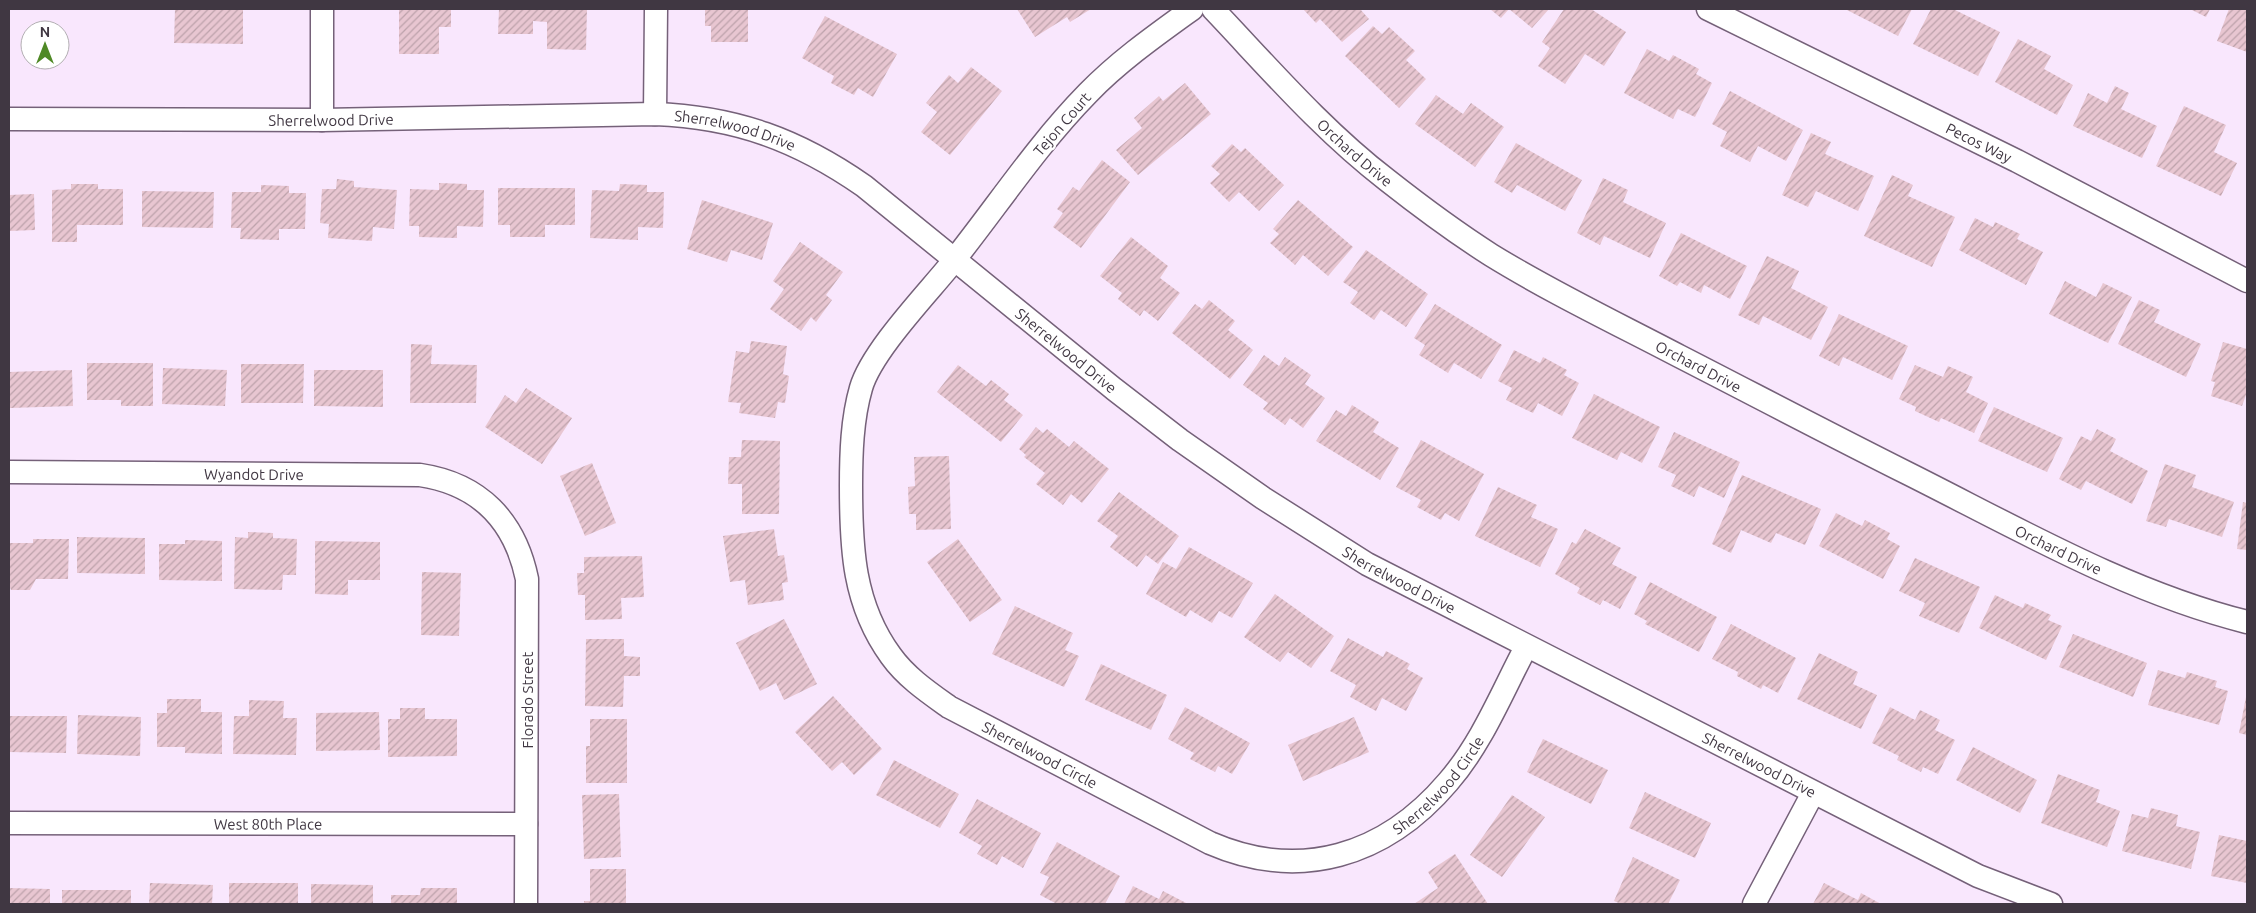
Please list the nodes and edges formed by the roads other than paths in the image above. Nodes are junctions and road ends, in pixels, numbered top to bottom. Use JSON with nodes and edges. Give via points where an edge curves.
{"nodes":[{"id":1,"x":322,"y":9,"type":"edge"},
{"id":2,"x":656,"y":9,"type":"edge"},
{"id":3,"x":1192,"y":9,"type":"edge"},
{"id":4,"x":1213,"y":9,"type":"edge"},
{"id":5,"x":1708,"y":9,"type":"edge"},
{"id":6,"x":655,"y":114,"type":"junction"},
{"id":7,"x":9,"y":119,"type":"edge"},
{"id":8,"x":322,"y":120,"type":"junction"},
{"id":9,"x":954,"y":260,"type":"junction"},
{"id":10,"x":2247,"y":281,"type":"edge"},
{"id":11,"x":9,"y":472,"type":"edge"},
{"id":12,"x":491,"y":506,"type":"joint"},
{"id":13,"x":2247,"y":622,"type":"edge"},
{"id":14,"x":1526,"y":647,"type":"junction"},
{"id":15,"x":1813,"y":793,"type":"junction"},
{"id":16,"x":9,"y":823,"type":"edge"},
{"id":17,"x":526,"y":824,"type":"junction"},
{"id":18,"x":526,"y":904,"type":"edge"},
{"id":19,"x":1754,"y":904,"type":"edge"},
{"id":20,"x":2051,"y":904,"type":"edge"}],
"edges":[{"from":1,"to":8,"type":"street"},
{"from":2,"to":6,"type":"street"},
{"from":3,"to":9,"type":"street","name":"Tejon Court","via":[[1130,54],[1087,94],[1042,146]]},
{"from":4,"to":13,"type":"street","name":"Orchard Drive","via":[[1350,150],[1446,225],[1493,256],[1867,453],[2062,550],[2152,592],[2199,610]]},
{"from":5,"to":10,"type":"street","name":"Pecos Way","via":[[2018,161]]},
{"from":6,"to":8,"type":"street","name":"Sherrelwood Drive"},
{"from":6,"to":9,"type":"street","name":"Sherrelwood Drive","via":[[725,121],[804,148],[864,186]]},
{"from":7,"to":8,"type":"street","name":"Sherrelwood Drive"},
{"from":9,"to":14,"type":"street","name":"Sherrelwood Drive","via":[[1180,440],[1263,498],[1367,564]]},
{"from":9,"to":14,"type":"street","name":"Sherrelwood Circle","via":[[869,370],[861,387],[851,457],[853,562],[868,614],[892,658],[914,681],[949,707],[1210,843],[1237,854],[1275,862],[1316,860],[1358,849],[1390,834],[1420,813],[1449,781],[1474,745]]},
{"from":11,"to":12,"type":"street","name":"Wyandot Drive","via":[[420,475],[464,487]]},
{"from":12,"to":17,"type":"street","name":"Florado Street","via":[[511,532],[522,555],[527,579]]},
{"from":14,"to":15,"type":"street","name":"Sherrelwood Drive"},
{"from":15,"to":19,"type":"street"},
{"from":15,"to":20,"type":"street","name":"Sherrelwood Drive","via":[[1978,876]]},
{"from":16,"to":17,"type":"street","name":"West 80th Place"},
{"from":17,"to":18,"type":"street","name":"Florado Street"}]}
